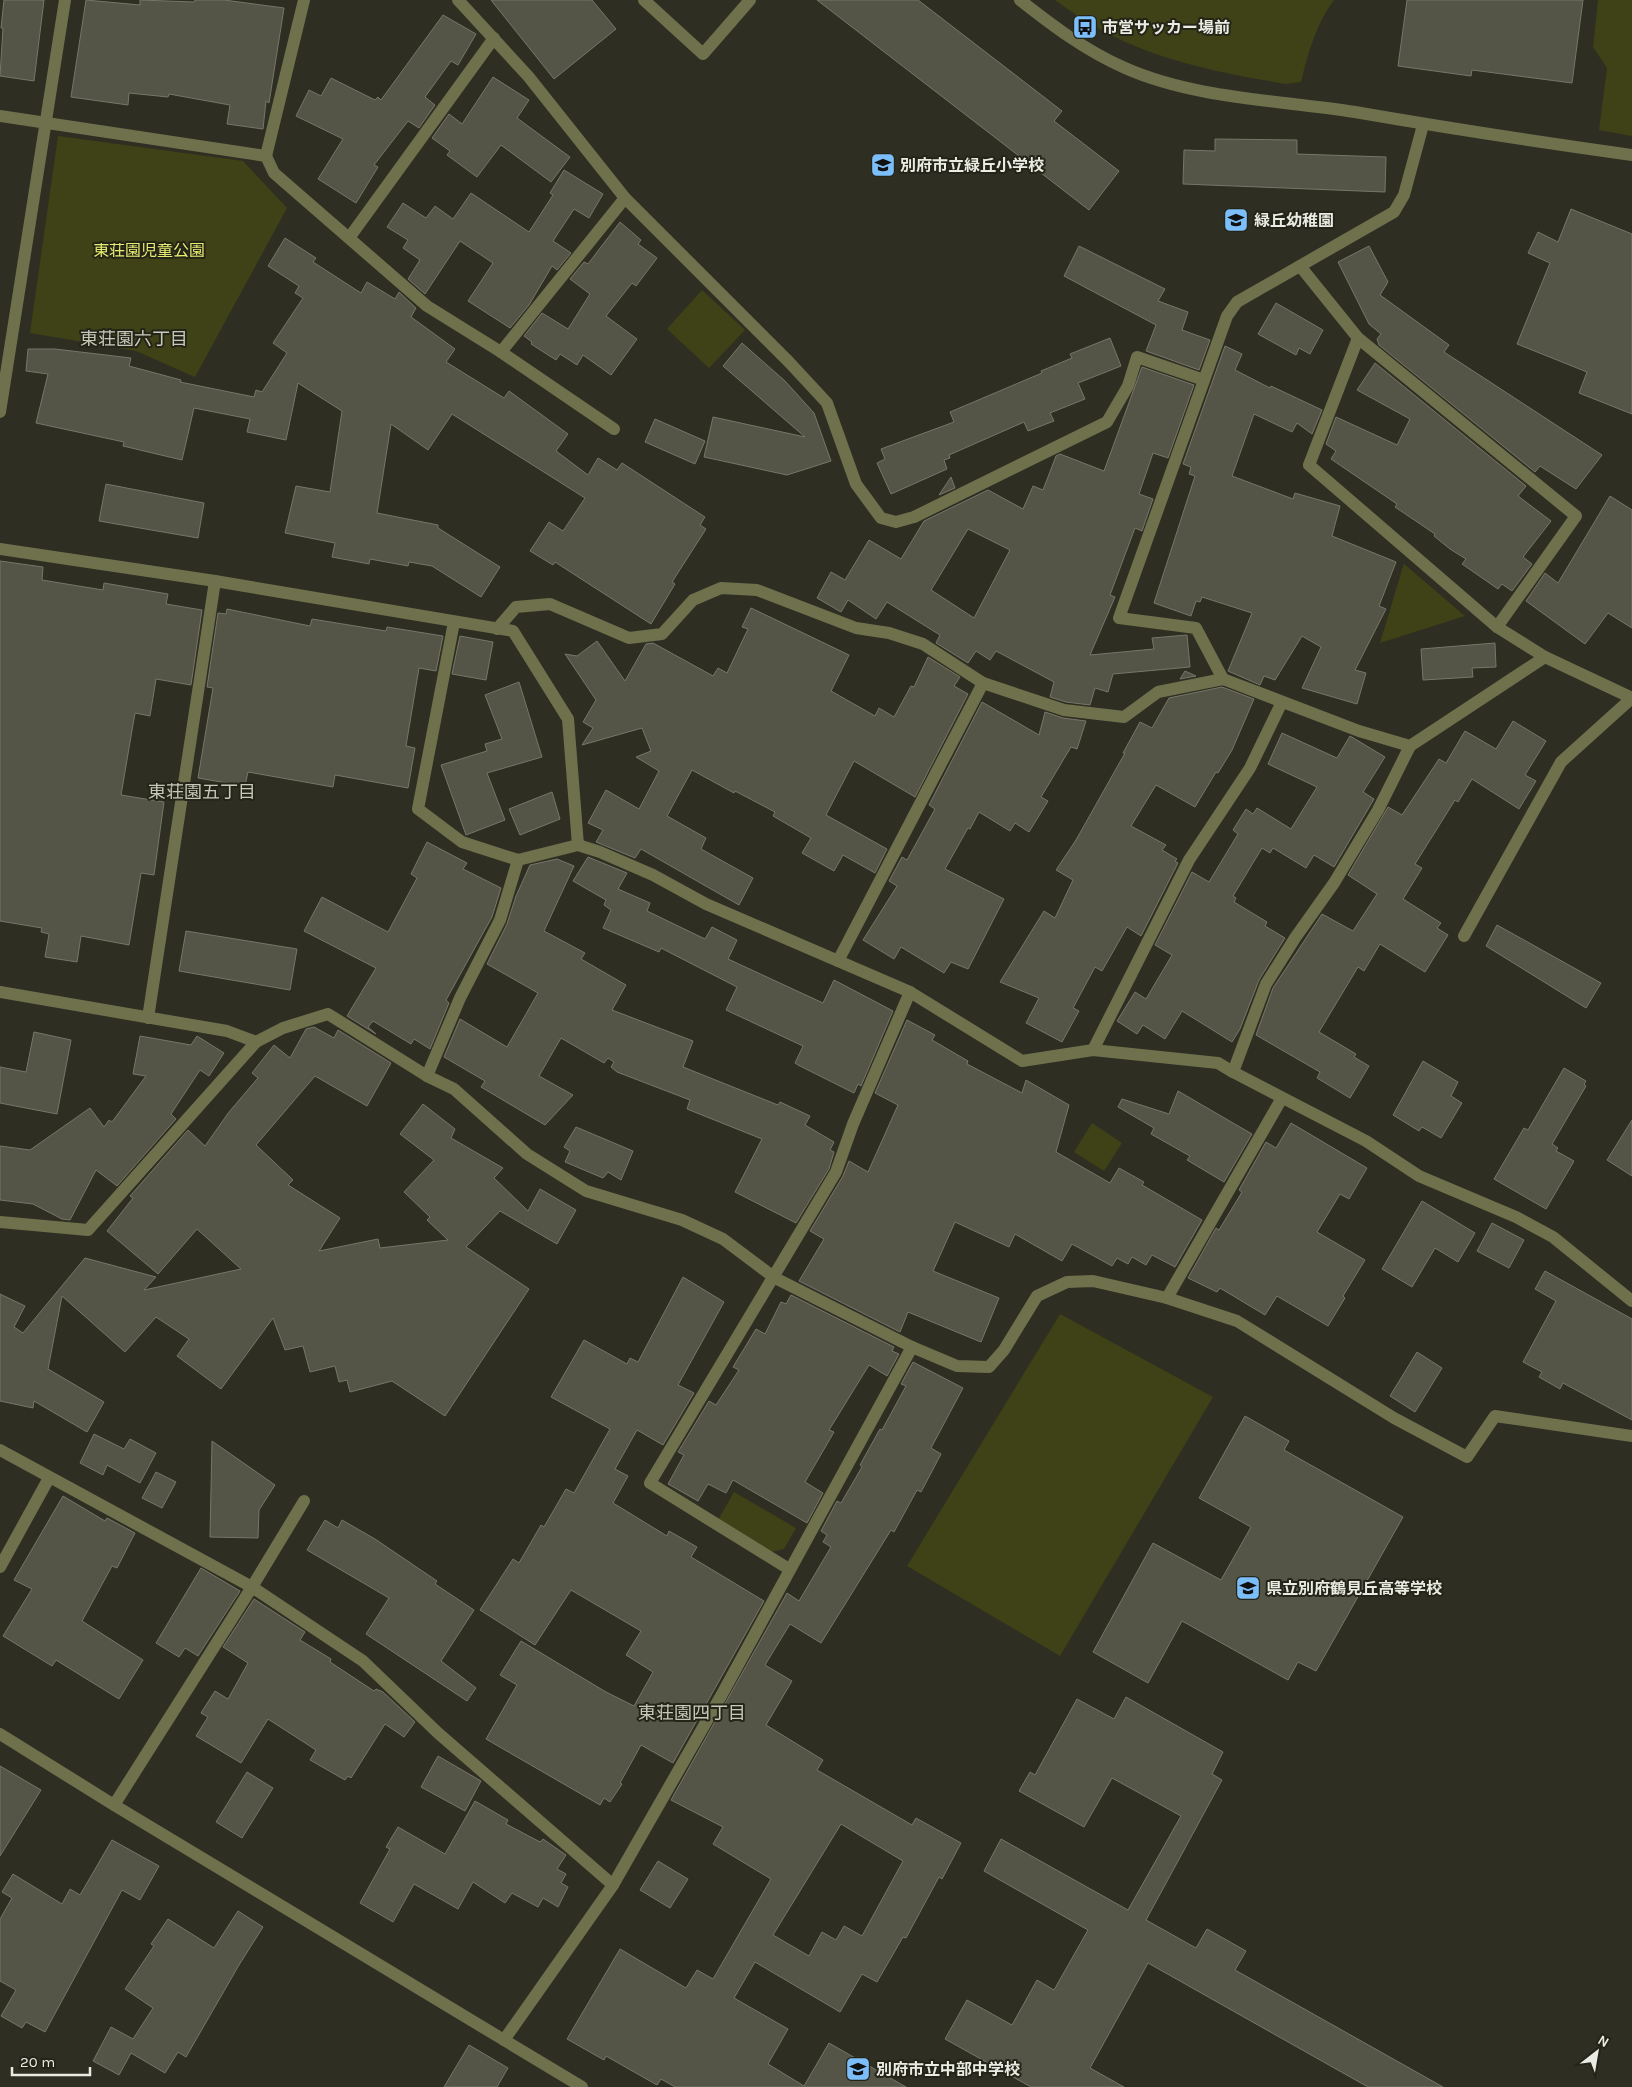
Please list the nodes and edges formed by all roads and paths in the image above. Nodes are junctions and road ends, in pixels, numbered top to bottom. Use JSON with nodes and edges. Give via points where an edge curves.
{"nodes":[{"id":1,"x":65,"y":0,"type":"edge"},
{"id":2,"x":304,"y":0,"type":"edge"},
{"id":3,"x":458,"y":0,"type":"edge"},
{"id":4,"x":644,"y":0,"type":"edge"},
{"id":5,"x":750,"y":0,"type":"edge"},
{"id":6,"x":1020,"y":0,"type":"edge"},
{"id":7,"x":494,"y":38,"type":"junction"},
{"id":8,"x":0,"y":116,"type":"edge"},
{"id":9,"x":45,"y":122,"type":"junction"},
{"id":10,"x":1423,"y":125,"type":"junction"},
{"id":11,"x":1632,"y":155,"type":"edge"},
{"id":12,"x":266,"y":156,"type":"junction"},
{"id":13,"x":625,"y":198,"type":"junction"},
{"id":14,"x":349,"y":238,"type":"junction"},
{"id":15,"x":1300,"y":266,"type":"junction"},
{"id":16,"x":1358,"y":338,"type":"junction"},
{"id":17,"x":501,"y":352,"type":"junction"},
{"id":18,"x":1204,"y":380,"type":"junction"},
{"id":19,"x":0,"y":412,"type":"edge"},
{"id":20,"x":614,"y":429,"type":"dead end"},
{"id":21,"x":0,"y":549,"type":"edge"},
{"id":22,"x":215,"y":580,"type":"junction"},
{"id":23,"x":454,"y":622,"type":"junction"},
{"id":24,"x":1497,"y":626,"type":"junction"},
{"id":25,"x":497,"y":629,"type":"junction"},
{"id":26,"x":1545,"y":657,"type":"junction"},
{"id":27,"x":1223,"y":679,"type":"junction"},
{"id":28,"x":983,"y":682,"type":"junction"},
{"id":29,"x":1632,"y":698,"type":"edge"},
{"id":30,"x":1282,"y":702,"type":"junction"},
{"id":31,"x":1410,"y":746,"type":"junction"},
{"id":32,"x":578,"y":845,"type":"junction"},
{"id":33,"x":518,"y":860,"type":"junction"},
{"id":34,"x":1464,"y":936,"type":"dead end"},
{"id":35,"x":838,"y":961,"type":"junction"},
{"id":36,"x":0,"y":992,"type":"edge"},
{"id":37,"x":910,"y":992,"type":"junction"},
{"id":38,"x":148,"y":1018,"type":"junction"},
{"id":39,"x":256,"y":1042,"type":"junction"},
{"id":40,"x":1093,"y":1050,"type":"junction"},
{"id":41,"x":1233,"y":1072,"type":"junction"},
{"id":42,"x":427,"y":1076,"type":"junction"},
{"id":43,"x":1282,"y":1098,"type":"junction"},
{"id":44,"x":0,"y":1222,"type":"edge"},
{"id":45,"x":774,"y":1278,"type":"junction"},
{"id":46,"x":1167,"y":1298,"type":"junction"},
{"id":47,"x":1632,"y":1301,"type":"edge"},
{"id":48,"x":912,"y":1347,"type":"junction"},
{"id":49,"x":1632,"y":1436,"type":"edge"},
{"id":50,"x":0,"y":1450,"type":"edge"},
{"id":51,"x":49,"y":1478,"type":"junction"},
{"id":52,"x":304,"y":1501,"type":"dead end"},
{"id":53,"x":0,"y":1567,"type":"edge"},
{"id":54,"x":789,"y":1569,"type":"junction"},
{"id":55,"x":252,"y":1587,"type":"junction"},
{"id":56,"x":0,"y":1734,"type":"edge"},
{"id":57,"x":114,"y":1805,"type":"junction"},
{"id":58,"x":614,"y":1885,"type":"junction"},
{"id":59,"x":504,"y":2040,"type":"junction"},
{"id":60,"x":582,"y":2087,"type":"edge"}],
"edges":[{"from":1,"to":9,"type":"street"},
{"from":2,"to":12,"type":"street"},
{"from":3,"to":7,"type":"street"},
{"from":4,"to":5,"type":"street","via":[[703,54]]},
{"from":6,"to":10,"type":"street","via":[[1086,49],[1126,68],[1171,83]]},
{"from":7,"to":13,"type":"street"},
{"from":7,"to":14,"type":"street"},
{"from":8,"to":9,"type":"street"},
{"from":9,"to":12,"type":"street"},
{"from":9,"to":19,"type":"street"},
{"from":10,"to":11,"type":"street"},
{"from":10,"to":15,"type":"street","via":[[1404,196],[1394,212]]},
{"from":12,"to":14,"type":"street","via":[[274,173]]},
{"from":13,"to":17,"type":"street"},
{"from":13,"to":18,"type":"street","via":[[827,403],[856,484],[881,518],[896,522],[914,517],[1107,422],[1128,386],[1136,357]]},
{"from":14,"to":17,"type":"street","via":[[427,306]]},
{"from":15,"to":16,"type":"street"},
{"from":15,"to":18,"type":"street","via":[[1237,302],[1227,316]]},
{"from":16,"to":24,"type":"street","via":[[1309,465]]},
{"from":16,"to":24,"type":"street","via":[[1576,516]]},
{"from":17,"to":20,"type":"street"},
{"from":18,"to":27,"type":"street","via":[[1119,618],[1196,628]]},
{"from":21,"to":22,"type":"street"},
{"from":22,"to":23,"type":"street"},
{"from":22,"to":38,"type":"street"},
{"from":23,"to":25,"type":"street"},
{"from":23,"to":33,"type":"street","via":[[418,808],[462,842]]},
{"from":24,"to":26,"type":"street"},
{"from":25,"to":28,"type":"street","via":[[516,607],[550,604],[629,638],[662,634],[693,600],[721,588],[757,590],[856,628],[889,633],[923,644]]},
{"from":25,"to":32,"type":"street","via":[[513,632],[568,719]]},
{"from":26,"to":29,"type":"street"},
{"from":26,"to":31,"type":"street"},
{"from":27,"to":28,"type":"street","via":[[1158,692],[1124,716],[1064,710]]},
{"from":27,"to":30,"type":"street"},
{"from":28,"to":35,"type":"street"},
{"from":29,"to":34,"type":"street","via":[[1561,762]]},
{"from":30,"to":31,"type":"street"},
{"from":30,"to":40,"type":"street","via":[[1250,768],[1189,860]]},
{"from":31,"to":41,"type":"street","via":[[1378,810],[1334,883],[1266,984]]},
{"from":32,"to":33,"type":"street"},
{"from":32,"to":35,"type":"street","via":[[644,871],[706,904]]},
{"from":33,"to":42,"type":"street","via":[[500,920],[460,998]]},
{"from":35,"to":37,"type":"street"},
{"from":36,"to":38,"type":"street"},
{"from":37,"to":40,"type":"street","via":[[1022,1061]]},
{"from":37,"to":45,"type":"street","via":[[853,1124],[836,1172]]},
{"from":38,"to":39,"type":"street","via":[[227,1031]]},
{"from":39,"to":42,"type":"street","via":[[283,1028],[328,1014]]},
{"from":39,"to":44,"type":"street","via":[[88,1230]]},
{"from":40,"to":41,"type":"street","via":[[1218,1063]]},
{"from":41,"to":43,"type":"street"},
{"from":42,"to":45,"type":"street","via":[[454,1089],[527,1154],[586,1191],[682,1220],[723,1239]]},
{"from":43,"to":46,"type":"street"},
{"from":43,"to":47,"type":"street","via":[[1366,1141],[1419,1176],[1516,1217],[1553,1237]]},
{"from":45,"to":48,"type":"street"},
{"from":45,"to":54,"type":"street","via":[[650,1483]]},
{"from":46,"to":48,"type":"street","via":[[1093,1280],[1067,1282],[1037,1296],[1004,1350],[989,1367],[957,1366]]},
{"from":46,"to":49,"type":"street","via":[[1237,1321],[1394,1418],[1467,1457],[1496,1416]]},
{"from":48,"to":54,"type":"street"},
{"from":50,"to":51,"type":"street"},
{"from":51,"to":53,"type":"street"},
{"from":51,"to":55,"type":"street"},
{"from":52,"to":55,"type":"street"},
{"from":54,"to":58,"type":"street"},
{"from":55,"to":57,"type":"street"},
{"from":55,"to":58,"type":"street","via":[[363,1661],[438,1733]]},
{"from":56,"to":57,"type":"street"},
{"from":57,"to":59,"type":"street"},
{"from":58,"to":59,"type":"street"},
{"from":59,"to":60,"type":"street"}]}
